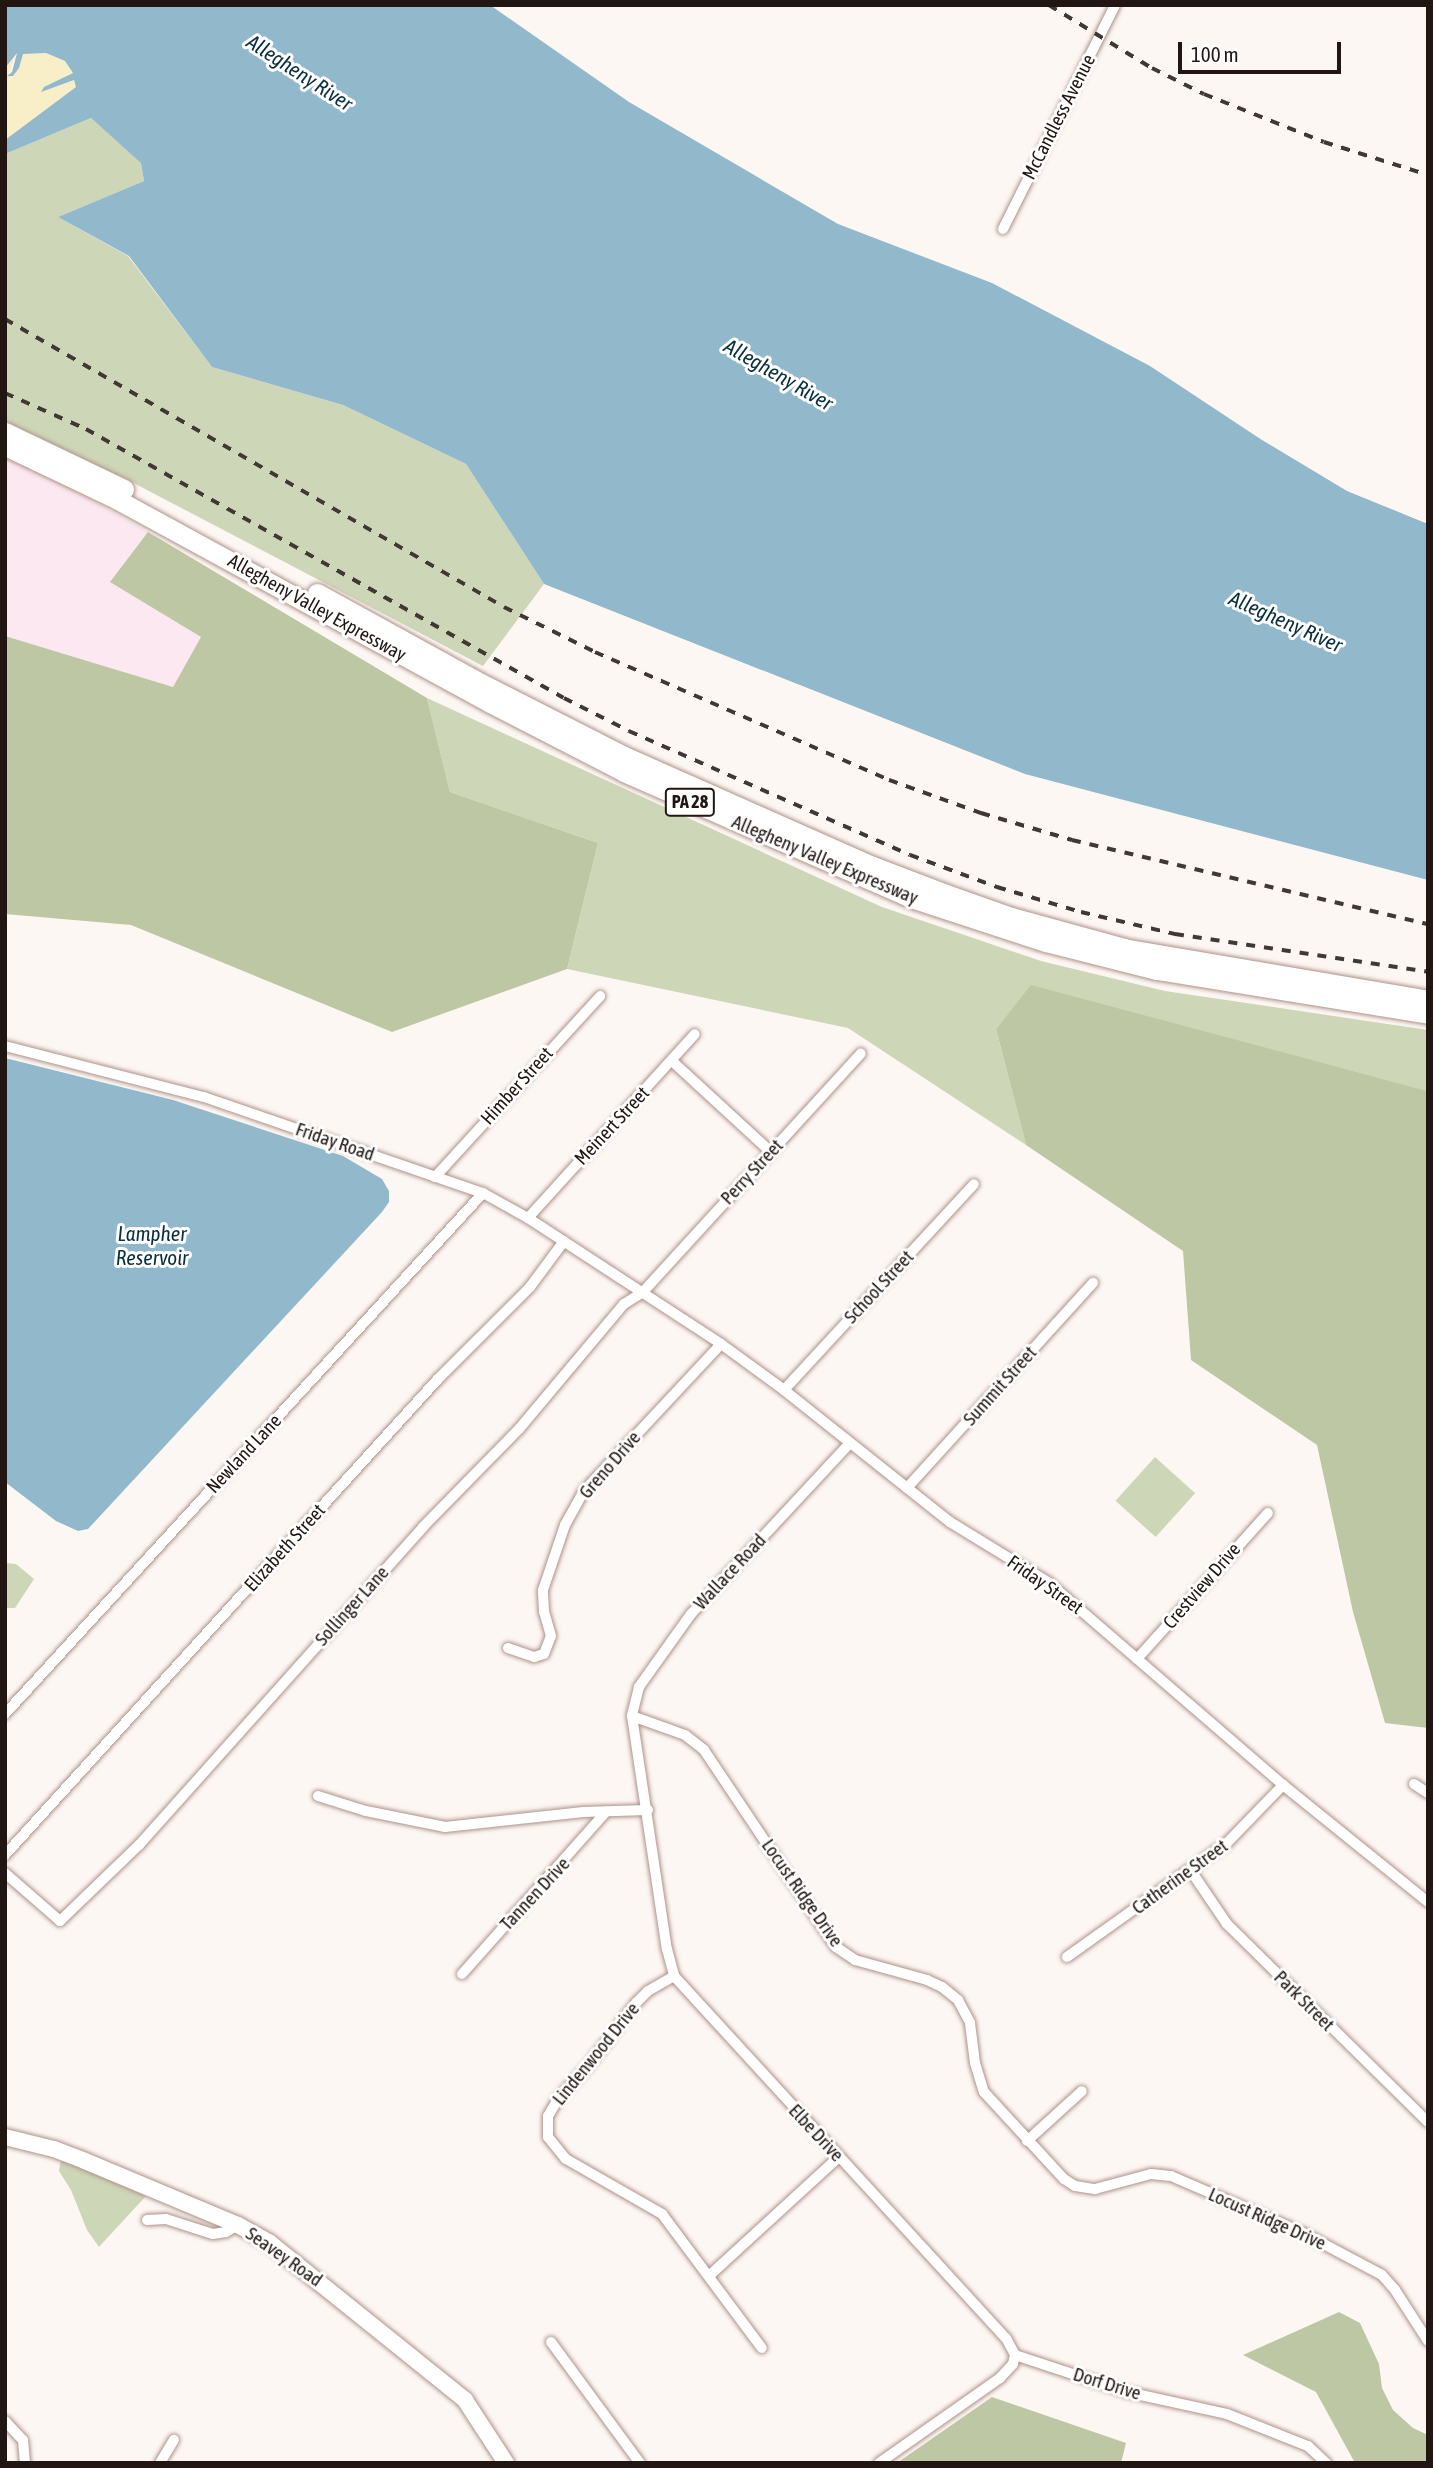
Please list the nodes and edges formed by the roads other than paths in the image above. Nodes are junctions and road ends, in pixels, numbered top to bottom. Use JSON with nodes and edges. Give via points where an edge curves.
{"nodes":[{"id":1,"x":1115,"y":5,"type":"edge"},
{"id":2,"x":1003,"y":229,"type":"dead end"},
{"id":3,"x":5,"y":432,"type":"edge"},
{"id":4,"x":5,"y":446,"type":"edge"},
{"id":5,"x":600,"y":996,"type":"dead end"},
{"id":6,"x":1428,"y":1000,"type":"edge"},
{"id":7,"x":1428,"y":1014,"type":"edge"},
{"id":8,"x":695,"y":1034,"type":"dead end"},
{"id":9,"x":5,"y":1046,"type":"edge"},
{"id":10,"x":862,"y":1053,"type":"dead end"},
{"id":11,"x":671,"y":1061,"type":"junction"},
{"id":12,"x":771,"y":1152,"type":"junction"},
{"id":13,"x":435,"y":1177,"type":"junction"},
{"id":14,"x":974,"y":1184,"type":"dead end"},
{"id":15,"x":482,"y":1193,"type":"junction"},
{"id":16,"x":528,"y":1217,"type":"junction"},
{"id":17,"x":564,"y":1241,"type":"junction"},
{"id":18,"x":1093,"y":1283,"type":"dead end"},
{"id":19,"x":643,"y":1292,"type":"junction"},
{"id":20,"x":721,"y":1344,"type":"junction"},
{"id":21,"x":784,"y":1390,"type":"junction"},
{"id":22,"x":850,"y":1443,"type":"junction"},
{"id":23,"x":907,"y":1488,"type":"junction"},
{"id":24,"x":1268,"y":1513,"type":"dead end"},
{"id":25,"x":508,"y":1648,"type":"dead end"},
{"id":26,"x":1137,"y":1659,"type":"junction"},
{"id":27,"x":5,"y":1714,"type":"edge"},
{"id":28,"x":632,"y":1716,"type":"junction"},
{"id":29,"x":1414,"y":1784,"type":"dead end"},
{"id":30,"x":1283,"y":1786,"type":"junction"},
{"id":31,"x":1428,"y":1793,"type":"edge"},
{"id":32,"x":318,"y":1796,"type":"dead end"},
{"id":33,"x":648,"y":1811,"type":"junction"},
{"id":34,"x":606,"y":1812,"type":"junction"},
{"id":35,"x":5,"y":1856,"type":"edge"},
{"id":36,"x":1191,"y":1871,"type":"junction"},
{"id":37,"x":5,"y":1873,"type":"edge"},
{"id":38,"x":1428,"y":1902,"type":"edge"},
{"id":39,"x":1067,"y":1957,"type":"dead end"},
{"id":40,"x":462,"y":1974,"type":"dead end"},
{"id":41,"x":674,"y":1976,"type":"junction"},
{"id":42,"x":1082,"y":2091,"type":"dead end"},
{"id":43,"x":1428,"y":2122,"type":"edge"},
{"id":44,"x":5,"y":2137,"type":"edge"},
{"id":45,"x":1027,"y":2141,"type":"junction"},
{"id":46,"x":838,"y":2157,"type":"junction"},
{"id":47,"x":147,"y":2220,"type":"dead end"},
{"id":48,"x":238,"y":2225,"type":"junction"},
{"id":49,"x":710,"y":2275,"type":"junction"},
{"id":50,"x":1428,"y":2341,"type":"edge"},
{"id":51,"x":551,"y":2342,"type":"dead end"},
{"id":52,"x":762,"y":2348,"type":"dead end"},
{"id":53,"x":1015,"y":2355,"type":"junction"},
{"id":54,"x":5,"y":2421,"type":"edge"},
{"id":55,"x":174,"y":2440,"type":"dead end"},
{"id":56,"x":25,"y":2463,"type":"edge"},
{"id":57,"x":160,"y":2463,"type":"edge"},
{"id":58,"x":506,"y":2463,"type":"edge"},
{"id":59,"x":640,"y":2463,"type":"edge"},
{"id":60,"x":879,"y":2463,"type":"edge"},
{"id":61,"x":1326,"y":2463,"type":"edge"}],
"edges":[{"from":1,"to":2,"type":"street","name":"McCandless Avenue"},
{"from":3,"to":6,"type":"highway","name":"Allegheny Valley Expressway","number":"PA 28","via":[[161,508],[554,722],[873,866],[1011,917],[1128,949]]},
{"from":4,"to":7,"type":"highway","name":"Allegheny Valley Expressway","number":"PA 28","via":[[116,499],[624,772],[911,898],[1046,942],[1157,970]]},
{"from":5,"to":13,"type":"street","name":"Himber Street"},
{"from":8,"to":11,"type":"street","name":"Meinert Street"},
{"from":9,"to":13,"type":"street","name":"Friday Road","via":[[204,1097]]},
{"from":10,"to":12,"type":"street","name":"Perry Street"},
{"from":11,"to":12,"type":"street"},
{"from":11,"to":16,"type":"street","name":"Meinert Street"},
{"from":12,"to":19,"type":"street","name":"Perry Street"},
{"from":13,"to":15,"type":"street","name":"Friday Road"},
{"from":14,"to":21,"type":"street","name":"School Street"},
{"from":15,"to":16,"type":"street","name":"Friday Road"},
{"from":15,"to":27,"type":"street","name":"Newland Lane"},
{"from":16,"to":17,"type":"street","name":"Friday Road"},
{"from":17,"to":19,"type":"street","name":"Friday Road"},
{"from":17,"to":35,"type":"street","name":"Elizabeth Street","via":[[530,1287],[437,1381]]},
{"from":18,"to":23,"type":"street","name":"Summit Street"},
{"from":19,"to":20,"type":"street","name":"Friday Street"},
{"from":19,"to":37,"type":"street","name":"Sollinger Lane","via":[[624,1304],[519,1429],[423,1527],[139,1846],[60,1921]]},
{"from":20,"to":21,"type":"street","name":"Friday Street"},
{"from":20,"to":25,"type":"street","name":"Greno Drive","via":[[583,1492],[565,1525],[543,1590],[551,1636],[544,1654],[534,1657]]},
{"from":21,"to":22,"type":"street","name":"Friday Street"},
{"from":22,"to":23,"type":"street","name":"Friday Street"},
{"from":22,"to":28,"type":"street","name":"Wallace Road","via":[[691,1614],[639,1687]]},
{"from":23,"to":26,"type":"street","name":"Friday Street","via":[[967,1534],[1048,1582]]},
{"from":24,"to":26,"type":"street","name":"Crestview Drive"},
{"from":26,"to":30,"type":"street","name":"Friday Street"},
{"from":28,"to":33,"type":"street","name":"Elbe Drive"},
{"from":28,"to":45,"type":"street","name":"Locust Ridge Drive","via":[[685,1735],[704,1750],[836,1947],[855,1960],[934,1983],[958,2000],[970,2023],[984,2092]]},
{"from":29,"to":31,"type":"street"},
{"from":30,"to":36,"type":"street","name":"Catherine Street","via":[[1234,1837]]},
{"from":30,"to":38,"type":"street","name":"Friday Street"},
{"from":32,"to":34,"type":"street","via":[[389,1817],[445,1827]]},
{"from":33,"to":34,"type":"street"},
{"from":33,"to":41,"type":"street","name":"Elbe Drive"},
{"from":34,"to":40,"type":"street","name":"Tannen Drive"},
{"from":36,"to":39,"type":"street","name":"Catherine Street"},
{"from":36,"to":43,"type":"street","name":"Park Street","via":[[1227,1924]]},
{"from":41,"to":46,"type":"street","name":"Elbe Drive"},
{"from":41,"to":49,"type":"street","name":"Lindenwood Drive","via":[[636,2003],[558,2099],[547,2126],[555,2148],[566,2159],[662,2214]]},
{"from":42,"to":45,"type":"street"},
{"from":44,"to":48,"type":"street","name":"Seavey Road","via":[[54,2148]]},
{"from":45,"to":50,"type":"street","name":"Locust Ridge Drive","via":[[1075,2186],[1104,2188],[1151,2174],[1171,2176],[1303,2233],[1382,2275]]},
{"from":46,"to":49,"type":"street"},
{"from":46,"to":53,"type":"street","name":"Elbe Drive","via":[[1006,2338]]},
{"from":47,"to":48,"type":"street","via":[[166,2219],[213,2234]]},
{"from":48,"to":58,"type":"street","name":"Seavey Road","via":[[278,2249],[444,2381],[471,2409]]},
{"from":49,"to":52,"type":"street","name":"Lindenwood Drive"},
{"from":51,"to":59,"type":"street"},
{"from":53,"to":60,"type":"street","via":[[1000,2378]]},
{"from":53,"to":61,"type":"street","name":"Dorf Drive","via":[[1127,2392],[1227,2414],[1308,2446]]},
{"from":54,"to":56,"type":"street","via":[[23,2440]]},
{"from":55,"to":57,"type":"street"}]}
